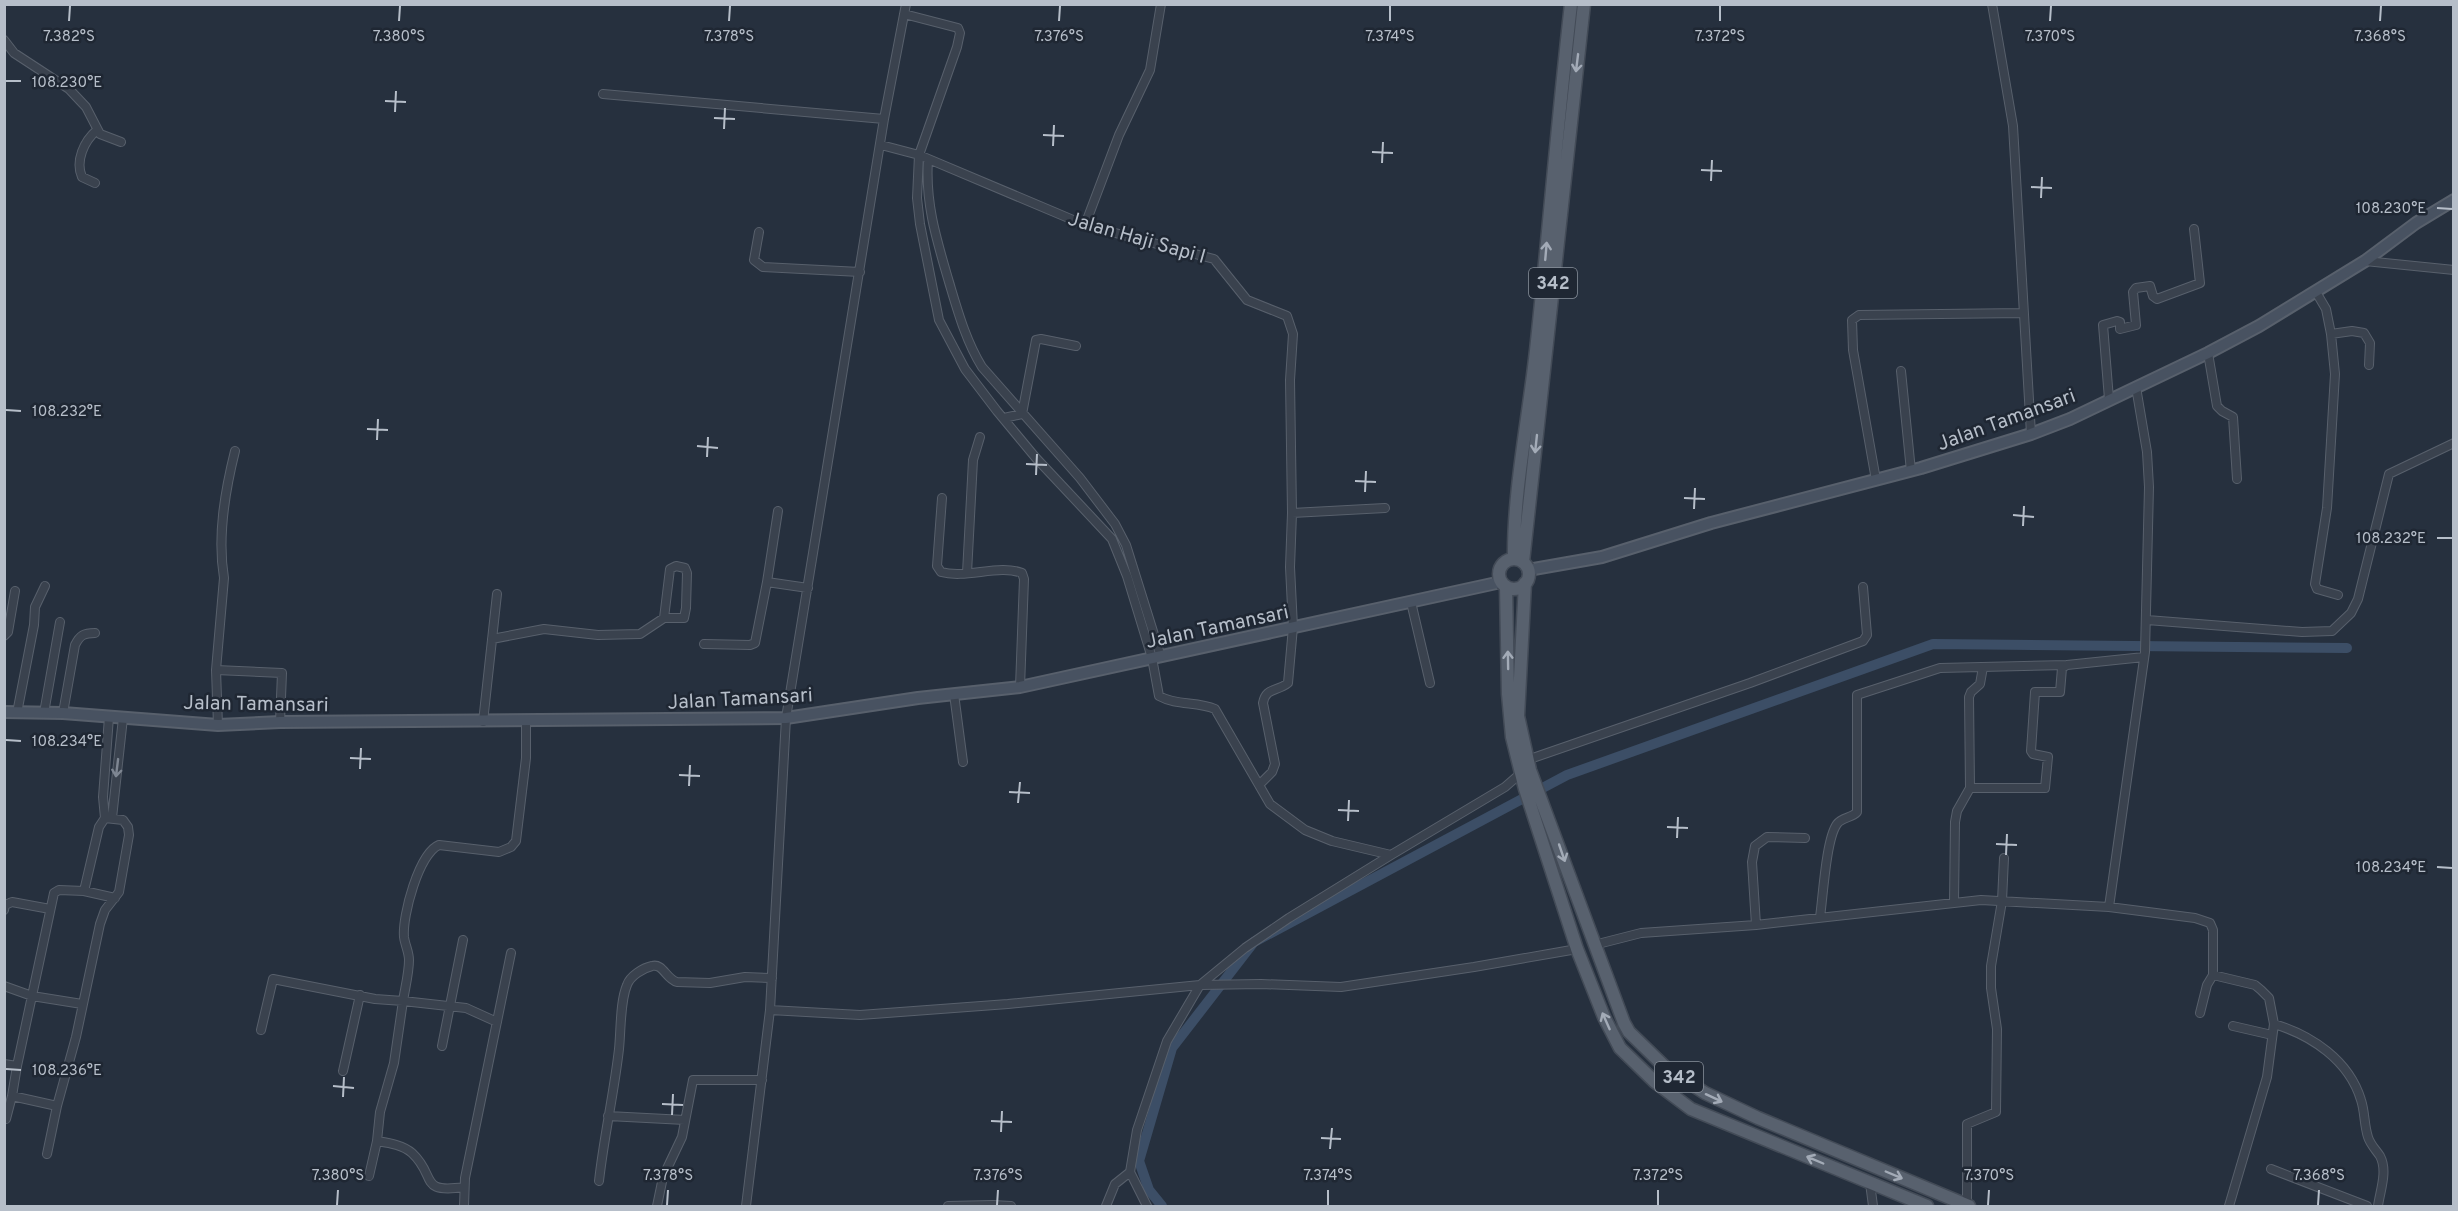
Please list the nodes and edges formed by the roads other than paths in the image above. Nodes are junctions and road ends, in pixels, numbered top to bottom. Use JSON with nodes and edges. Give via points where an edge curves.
{"nodes":[{"id":1,"x":906,"y":4,"type":"edge"},
{"id":2,"x":1161,"y":4,"type":"edge"},
{"id":3,"x":1571,"y":4,"type":"edge"},
{"id":4,"x":1584,"y":4,"type":"edge"},
{"id":5,"x":1992,"y":4,"type":"edge"},
{"id":6,"x":904,"y":14,"type":"junction"},
{"id":7,"x":4,"y":40,"type":"edge"},
{"id":8,"x":8,"y":50,"type":"edge"},
{"id":9,"x":603,"y":94,"type":"dead end"},
{"id":10,"x":885,"y":119,"type":"junction"},
{"id":11,"x":97,"y":130,"type":"junction"},
{"id":12,"x":1562,"y":140,"type":"junction"},
{"id":13,"x":121,"y":142,"type":"dead end"},
{"id":14,"x":881,"y":145,"type":"junction"},
{"id":15,"x":919,"y":155,"type":"junction"},
{"id":16,"x":928,"y":160,"type":"junction"},
{"id":17,"x":95,"y":183,"type":"dead end"},
{"id":18,"x":2454,"y":200,"type":"edge"},
{"id":19,"x":1085,"y":225,"type":"junction"},
{"id":20,"x":2194,"y":229,"type":"dead end"},
{"id":21,"x":759,"y":232,"type":"dead end"},
{"id":22,"x":2365,"y":261,"type":"junction"},
{"id":23,"x":2454,"y":270,"type":"edge"},
{"id":24,"x":860,"y":272,"type":"junction"},
{"id":25,"x":2316,"y":292,"type":"junction"},
{"id":26,"x":2023,"y":313,"type":"junction"},
{"id":27,"x":2331,"y":334,"type":"junction"},
{"id":28,"x":1076,"y":346,"type":"dead end"},
{"id":29,"x":2208,"y":353,"type":"junction"},
{"id":30,"x":2369,"y":365,"type":"dead end"},
{"id":31,"x":1901,"y":371,"type":"dead end"},
{"id":32,"x":2136,"y":387,"type":"junction"},
{"id":33,"x":2109,"y":399,"type":"junction"},
{"id":34,"x":1022,"y":414,"type":"junction"},
{"id":35,"x":1004,"y":418,"type":"junction"},
{"id":36,"x":2031,"y":434,"type":"junction"},
{"id":37,"x":980,"y":437,"type":"dead end"},
{"id":38,"x":2454,"y":443,"type":"edge"},
{"id":39,"x":235,"y":451,"type":"dead end"},
{"id":40,"x":1911,"y":471,"type":"junction"},
{"id":41,"x":2237,"y":479,"type":"dead end"},
{"id":42,"x":1876,"y":480,"type":"junction"},
{"id":43,"x":942,"y":498,"type":"dead end"},
{"id":44,"x":1385,"y":508,"type":"dead end"},
{"id":45,"x":778,"y":511,"type":"dead end"},
{"id":46,"x":1292,"y":513,"type":"junction"},
{"id":47,"x":1522,"y":564,"type":"junction"},
{"id":48,"x":967,"y":573,"type":"junction"},
{"id":49,"x":767,"y":582,"type":"junction"},
{"id":50,"x":1504,"y":584,"type":"junction"},
{"id":51,"x":1525,"y":584,"type":"junction"},
{"id":52,"x":45,"y":586,"type":"dead end"},
{"id":53,"x":1863,"y":587,"type":"dead end"},
{"id":54,"x":808,"y":588,"type":"junction"},
{"id":55,"x":15,"y":591,"type":"dead end"},
{"id":56,"x":497,"y":594,"type":"dead end"},
{"id":57,"x":2338,"y":595,"type":"dead end"},
{"id":58,"x":1411,"y":602,"type":"junction"},
{"id":59,"x":664,"y":618,"type":"junction"},
{"id":60,"x":2147,"y":620,"type":"junction"},
{"id":61,"x":60,"y":622,"type":"dead end"},
{"id":62,"x":1293,"y":627,"type":"junction"},
{"id":63,"x":95,"y":633,"type":"dead end"},
{"id":64,"x":4,"y":636,"type":"edge"},
{"id":65,"x":492,"y":639,"type":"junction"},
{"id":66,"x":704,"y":644,"type":"dead end"},
{"id":67,"x":2144,"y":654,"type":"junction"},
{"id":68,"x":1157,"y":658,"type":"junction"},
{"id":69,"x":2067,"y":665,"type":"junction"},
{"id":70,"x":1983,"y":667,"type":"junction"},
{"id":71,"x":216,"y":670,"type":"junction"},
{"id":72,"x":1430,"y":683,"type":"dead end"},
{"id":73,"x":1020,"y":687,"type":"junction"},
{"id":74,"x":954,"y":694,"type":"junction"},
{"id":75,"x":4,"y":712,"type":"edge"},
{"id":76,"x":17,"y":713,"type":"junction"},
{"id":77,"x":44,"y":713,"type":"junction"},
{"id":78,"x":63,"y":713,"type":"junction"},
{"id":79,"x":109,"y":717,"type":"junction"},
{"id":80,"x":123,"y":718,"type":"junction"},
{"id":81,"x":786,"y":718,"type":"junction"},
{"id":82,"x":526,"y":721,"type":"junction"},
{"id":83,"x":280,"y":722,"type":"junction"},
{"id":84,"x":483,"y":722,"type":"junction"},
{"id":85,"x":218,"y":725,"type":"junction"},
{"id":86,"x":963,"y":762,"type":"dead end"},
{"id":87,"x":1525,"y":771,"type":"junction"},
{"id":88,"x":1259,"y":785,"type":"junction"},
{"id":89,"x":1970,"y":788,"type":"junction"},
{"id":90,"x":1536,"y":802,"type":"junction"},
{"id":91,"x":109,"y":818,"type":"junction"},
{"id":92,"x":1554,"y":831,"type":"junction"},
{"id":93,"x":1541,"y":837,"type":"junction"},
{"id":94,"x":1805,"y":838,"type":"dead end"},
{"id":95,"x":1391,"y":855,"type":"junction"},
{"id":96,"x":2004,"y":858,"type":"dead end"},
{"id":97,"x":84,"y":891,"type":"junction"},
{"id":98,"x":115,"y":898,"type":"junction"},
{"id":99,"x":2002,"y":901,"type":"junction"},
{"id":100,"x":1954,"y":903,"type":"junction"},
{"id":101,"x":2109,"y":907,"type":"junction"},
{"id":102,"x":50,"y":909,"type":"junction"},
{"id":103,"x":4,"y":910,"type":"edge"},
{"id":104,"x":1820,"y":917,"type":"junction"},
{"id":105,"x":1756,"y":925,"type":"junction"},
{"id":106,"x":463,"y":940,"type":"dead end"},
{"id":107,"x":1594,"y":945,"type":"junction"},
{"id":108,"x":1577,"y":949,"type":"junction"},
{"id":109,"x":511,"y":953,"type":"dead end"},
{"id":110,"x":2213,"y":975,"type":"junction"},
{"id":111,"x":772,"y":978,"type":"junction"},
{"id":112,"x":1204,"y":985,"type":"junction"},
{"id":113,"x":4,"y":986,"type":"edge"},
{"id":114,"x":360,"y":995,"type":"junction"},
{"id":115,"x":32,"y":996,"type":"junction"},
{"id":116,"x":403,"y":1001,"type":"junction"},
{"id":117,"x":82,"y":1004,"type":"junction"},
{"id":118,"x":450,"y":1004,"type":"junction"},
{"id":119,"x":770,"y":1010,"type":"junction"},
{"id":120,"x":2200,"y":1013,"type":"dead end"},
{"id":121,"x":496,"y":1022,"type":"junction"},
{"id":122,"x":2274,"y":1024,"type":"junction"},
{"id":123,"x":2233,"y":1026,"type":"dead end"},
{"id":124,"x":261,"y":1030,"type":"dead end"},
{"id":125,"x":1633,"y":1035,"type":"junction"},
{"id":126,"x":2272,"y":1035,"type":"junction"},
{"id":127,"x":442,"y":1046,"type":"dead end"},
{"id":128,"x":1620,"y":1048,"type":"junction"},
{"id":129,"x":4,"y":1064,"type":"edge"},
{"id":130,"x":17,"y":1066,"type":"junction"},
{"id":131,"x":343,"y":1071,"type":"dead end"},
{"id":132,"x":762,"y":1080,"type":"junction"},
{"id":133,"x":12,"y":1096,"type":"junction"},
{"id":134,"x":57,"y":1106,"type":"junction"},
{"id":135,"x":608,"y":1116,"type":"junction"},
{"id":136,"x":6,"y":1119,"type":"edge"},
{"id":137,"x":685,"y":1120,"type":"junction"},
{"id":138,"x":1791,"y":1132,"type":"junction"},
{"id":139,"x":377,"y":1141,"type":"junction"},
{"id":140,"x":1785,"y":1147,"type":"junction"},
{"id":141,"x":46,"y":1155,"type":"dead end"},
{"id":142,"x":2271,"y":1169,"type":"dead end"},
{"id":143,"x":1130,"y":1172,"type":"junction"},
{"id":144,"x":369,"y":1176,"type":"dead end"},
{"id":145,"x":599,"y":1181,"type":"dead end"},
{"id":146,"x":1870,"y":1183,"type":"junction"},
{"id":147,"x":464,"y":1186,"type":"junction"},
{"id":148,"x":464,"y":1206,"type":"edge"},
{"id":149,"x":657,"y":1206,"type":"edge"},
{"id":150,"x":746,"y":1206,"type":"edge"},
{"id":151,"x":948,"y":1206,"type":"edge"},
{"id":152,"x":1011,"y":1206,"type":"edge"},
{"id":153,"x":1106,"y":1206,"type":"edge"},
{"id":154,"x":1147,"y":1206,"type":"edge"},
{"id":155,"x":1873,"y":1206,"type":"edge"},
{"id":156,"x":1927,"y":1206,"type":"edge"},
{"id":157,"x":1968,"y":1206,"type":"edge"},
{"id":158,"x":2229,"y":1206,"type":"edge"},
{"id":159,"x":2367,"y":1206,"type":"edge"},
{"id":160,"x":2378,"y":1206,"type":"edge"}],
"edges":[{"from":1,"to":6,"type":"street"},
{"from":2,"to":19,"type":"street","via":[[1150,70],[1119,135]]},
{"from":3,"to":12,"type":"main road","number":"342"},
{"from":4,"to":12,"type":"main road","number":"342","one_way":true},
{"from":5,"to":26,"type":"street","via":[[2013,126]]},
{"from":6,"to":10,"type":"street"},
{"from":6,"to":15,"type":"street","via":[[958,28],[960,33]]},
{"from":7,"to":8,"type":"street"},
{"from":8,"to":11,"type":"street","via":[[69,89],[86,107]]},
{"from":9,"to":10,"type":"street"},
{"from":10,"to":14,"type":"street"},
{"from":11,"to":13,"type":"street","via":[[106,138]]},
{"from":11,"to":17,"type":"street","via":[[84,145],[79,167],[82,177]]},
{"from":12,"to":47,"type":"main road","number":"342"},
{"from":14,"to":15,"type":"street","name":"Jalan Haji Sapi I"},
{"from":14,"to":24,"type":"street"},
{"from":15,"to":16,"type":"street","name":"Jalan Haji Sapi I"},
{"from":15,"to":35,"type":"street","via":[[920,225],[939,320],[965,369]]},
{"from":16,"to":19,"type":"street","name":"Jalan Haji Sapi I"},
{"from":16,"to":34,"type":"street","via":[[931,222],[964,334],[982,367]]},
{"from":18,"to":22,"type":"main road","name":"Jalan Tamansari"},
{"from":19,"to":46,"type":"street","name":"Jalan Haji Sapi I","via":[[1214,259],[1247,300],[1287,316],[1293,334]]},
{"from":20,"to":33,"type":"street","via":[[2200,283],[2157,298],[2150,286],[2136,288],[2136,325],[2120,329],[2117,321],[2103,325]]},
{"from":21,"to":24,"type":"street","via":[[754,260],[763,267]]},
{"from":22,"to":23,"type":"street"},
{"from":22,"to":25,"type":"main road","name":"Jalan Tamansari"},
{"from":24,"to":54,"type":"street"},
{"from":25,"to":27,"type":"street","via":[[2326,309]]},
{"from":25,"to":29,"type":"main road","name":"Jalan Tamansari"},
{"from":26,"to":36,"type":"street"},
{"from":26,"to":42,"type":"street","via":[[1859,315],[1852,320],[1853,350]]},
{"from":27,"to":30,"type":"street","via":[[2352,330],[2364,333],[2370,344]]},
{"from":27,"to":57,"type":"street","via":[[2334,374],[2327,508],[2315,584],[2317,589]]},
{"from":28,"to":34,"type":"street","via":[[1036,340]]},
{"from":29,"to":32,"type":"main road","name":"Jalan Tamansari"},
{"from":29,"to":41,"type":"street","via":[[2217,406],[2233,417]]},
{"from":31,"to":40,"type":"street"},
{"from":32,"to":33,"type":"main road","name":"Jalan Tamansari"},
{"from":32,"to":60,"type":"street","via":[[2147,452]]},
{"from":33,"to":36,"type":"main road","name":"Jalan Tamansari"},
{"from":34,"to":35,"type":"street"},
{"from":34,"to":68,"type":"street","via":[[1115,524],[1126,545]]},
{"from":35,"to":68,"type":"street","via":[[1112,539]]},
{"from":36,"to":40,"type":"main road","name":"Jalan Tamansari"},
{"from":37,"to":48,"type":"street","via":[[973,460]]},
{"from":38,"to":60,"type":"street","via":[[2389,474],[2358,598],[2351,613],[2332,631]]},
{"from":39,"to":71,"type":"street","via":[[224,511],[224,578]]},
{"from":40,"to":42,"type":"main road","name":"Jalan Tamansari"},
{"from":42,"to":47,"type":"main road","name":"Jalan Tamansari","via":[[1711,523],[1602,557]]},
{"from":43,"to":48,"type":"street","via":[[937,566],[941,572]]},
{"from":44,"to":46,"type":"street"},
{"from":45,"to":49,"type":"street"},
{"from":46,"to":62,"type":"street","name":"Jalan Haji Sapi I"},
{"from":47,"to":50,"type":"main road","via":[[1503,564],[1499,576]]},
{"from":47,"to":51,"type":"main road"},
{"from":48,"to":73,"type":"street","via":[[1022,573]]},
{"from":49,"to":54,"type":"street"},
{"from":49,"to":66,"type":"street","via":[[755,643]]},
{"from":50,"to":51,"type":"main road","via":[[1516,589]]},
{"from":50,"to":58,"type":"main road","name":"Jalan Tamansari"},
{"from":87,"to":50,"type":"main road","number":"342","one_way":true,"via":[[1512,737],[1509,712]]},
{"from":51,"to":87,"type":"main road","number":"342","via":[[1518,716]]},
{"from":52,"to":76,"type":"street","via":[[35,607]]},
{"from":53,"to":87,"type":"street","via":[[1868,635],[1863,641]]},
{"from":54,"to":81,"type":"street"},
{"from":55,"to":64,"type":"street"},
{"from":56,"to":65,"type":"street"},
{"from":58,"to":62,"type":"main road","name":"Jalan Tamansari"},
{"from":58,"to":72,"type":"street"},
{"from":59,"to":59,"type":"street","via":[[684,618],[684,568],[670,569]]},
{"from":59,"to":65,"type":"street","via":[[640,634],[598,635],[544,629]]},
{"from":60,"to":67,"type":"street"},
{"from":61,"to":77,"type":"street"},
{"from":62,"to":68,"type":"main road","name":"Jalan Tamansari"},
{"from":62,"to":88,"type":"street","name":"Jalan Haji Sapi I","via":[[1288,683],[1269,690],[1263,703],[1275,764]]},
{"from":63,"to":78,"type":"street","via":[[85,633],[75,645]]},
{"from":65,"to":84,"type":"street"},
{"from":67,"to":69,"type":"street"},
{"from":67,"to":101,"type":"street"},
{"from":68,"to":73,"type":"main road","name":"Jalan Tamansari"},
{"from":68,"to":88,"type":"street","via":[[1159,696],[1215,709]]},
{"from":69,"to":70,"type":"street"},
{"from":69,"to":89,"type":"street","via":[[2062,668],[2061,690],[2037,690],[2034,694],[2031,751],[2048,757],[2045,788]]},
{"from":70,"to":89,"type":"street","via":[[1980,684],[1969,697]]},
{"from":70,"to":104,"type":"street","via":[[1931,670],[1857,695],[1857,812],[1837,823],[1834,831]]},
{"from":71,"to":83,"type":"street","via":[[282,673]]},
{"from":71,"to":85,"type":"street"},
{"from":73,"to":74,"type":"main road","name":"Jalan Tamansari"},
{"from":74,"to":81,"type":"main road","name":"Jalan Tamansari"},
{"from":74,"to":86,"type":"street"},
{"from":75,"to":76,"type":"main road","name":"Jalan Tamansari"},
{"from":76,"to":77,"type":"main road","name":"Jalan Tamansari"},
{"from":77,"to":78,"type":"main road","name":"Jalan Tamansari"},
{"from":78,"to":79,"type":"main road","name":"Jalan Tamansari"},
{"from":79,"to":80,"type":"main road","name":"Jalan Tamansari"},
{"from":79,"to":91,"type":"street","via":[[103,797]]},
{"from":80,"to":85,"type":"main road","name":"Jalan Tamansari"},
{"from":80,"to":91,"type":"street","one_way":true},
{"from":81,"to":82,"type":"main road","name":"Jalan Tamansari"},
{"from":81,"to":111,"type":"street"},
{"from":82,"to":84,"type":"main road","name":"Jalan Tamansari"},
{"from":82,"to":116,"type":"street","via":[[526,758],[516,841],[499,852],[439,845],[429,851],[405,915],[404,937],[409,958]]},
{"from":83,"to":84,"type":"main road","name":"Jalan Tamansari"},
{"from":83,"to":85,"type":"main road","name":"Jalan Tamansari"},
{"from":87,"to":90,"type":"main road","number":"342"},
{"from":87,"to":95,"type":"street"},
{"from":88,"to":95,"type":"street","via":[[1270,804],[1305,830],[1332,841]]},
{"from":89,"to":100,"type":"street","via":[[1957,811]]},
{"from":90,"to":92,"type":"main road","number":"342"},
{"from":90,"to":93,"type":"main road","number":"342"},
{"from":91,"to":97,"type":"street","via":[[99,827]]},
{"from":91,"to":98,"type":"street","via":[[123,820],[129,835]]},
{"from":92,"to":93,"type":"main road"},
{"from":92,"to":107,"type":"main road","number":"342","one_way":true},
{"from":93,"to":108,"type":"main road","number":"342"},
{"from":94,"to":105,"type":"street","via":[[1767,837],[1755,846],[1752,862]]},
{"from":95,"to":112,"type":"street","via":[[1245,948]]},
{"from":96,"to":99,"type":"street"},
{"from":97,"to":98,"type":"street"},
{"from":97,"to":102,"type":"street","via":[[56,890]]},
{"from":98,"to":117,"type":"street","via":[[100,924]]},
{"from":99,"to":100,"type":"street"},
{"from":99,"to":101,"type":"street"},
{"from":99,"to":157,"type":"street","via":[[1991,966],[1997,1029],[1996,1112],[1967,1124]]},
{"from":100,"to":104,"type":"street"},
{"from":101,"to":110,"type":"street","via":[[2206,921],[2213,930]]},
{"from":102,"to":103,"type":"street","via":[[12,902]]},
{"from":102,"to":115,"type":"street"},
{"from":104,"to":105,"type":"street"},
{"from":105,"to":107,"type":"street","via":[[1641,933]]},
{"from":106,"to":118,"type":"street"},
{"from":107,"to":125,"type":"main road","number":"342","via":[[1624,1023]]},
{"from":108,"to":112,"type":"street","via":[[1341,987]]},
{"from":128,"to":108,"type":"main road","number":"342","one_way":true},
{"from":109,"to":121,"type":"street"},
{"from":110,"to":120,"type":"street"},
{"from":110,"to":122,"type":"street","via":[[2255,985],[2269,998]]},
{"from":111,"to":119,"type":"street"},
{"from":111,"to":135,"type":"street","via":[[677,982],[654,965],[636,974],[627,984]]},
{"from":112,"to":119,"type":"street","via":[[860,1015]]},
{"from":112,"to":143,"type":"street","via":[[1167,1041],[1137,1130]]},
{"from":113,"to":115,"type":"street"},
{"from":114,"to":116,"type":"street"},
{"from":114,"to":124,"type":"street","via":[[273,979]]},
{"from":114,"to":131,"type":"street"},
{"from":115,"to":117,"type":"street"},
{"from":115,"to":130,"type":"street"},
{"from":116,"to":118,"type":"street"},
{"from":116,"to":139,"type":"street"},
{"from":117,"to":134,"type":"street"},
{"from":118,"to":121,"type":"street"},
{"from":118,"to":127,"type":"street"},
{"from":119,"to":132,"type":"street"},
{"from":121,"to":147,"type":"street"},
{"from":122,"to":126,"type":"street"},
{"from":122,"to":160,"type":"street","via":[[2327,1049],[2356,1089],[2368,1137],[2383,1163]]},
{"from":123,"to":126,"type":"street"},
{"from":125,"to":128,"type":"main road"},
{"from":125,"to":138,"type":"main road","number":"342","one_way":true,"via":[[1665,1067],[1705,1094]]},
{"from":126,"to":158,"type":"street","via":[[2267,1077]]},
{"from":128,"to":140,"type":"main road","number":"342","via":[[1691,1109]]},
{"from":129,"to":130,"type":"street"},
{"from":130,"to":133,"type":"street"},
{"from":132,"to":137,"type":"street","via":[[693,1080]]},
{"from":132,"to":150,"type":"street"},
{"from":133,"to":134,"type":"street"},
{"from":133,"to":136,"type":"street"},
{"from":134,"to":141,"type":"street"},
{"from":135,"to":137,"type":"street"},
{"from":135,"to":145,"type":"street"},
{"from":137,"to":149,"type":"street","via":[[682,1137],[663,1177]]},
{"from":138,"to":140,"type":"main road"},
{"from":138,"to":157,"type":"main road","number":"342","one_way":true},
{"from":139,"to":144,"type":"street"},
{"from":139,"to":147,"type":"street","via":[[411,1152],[434,1186],[444,1190]]},
{"from":146,"to":140,"type":"main road","number":"342","one_way":true},
{"from":142,"to":159,"type":"street"},
{"from":143,"to":153,"type":"street","via":[[1115,1184]]},
{"from":143,"to":154,"type":"street"},
{"from":146,"to":155,"type":"street"},
{"from":146,"to":156,"type":"main road","number":"342"},
{"from":147,"to":148,"type":"street"},
{"from":151,"to":152,"type":"street"}]}
